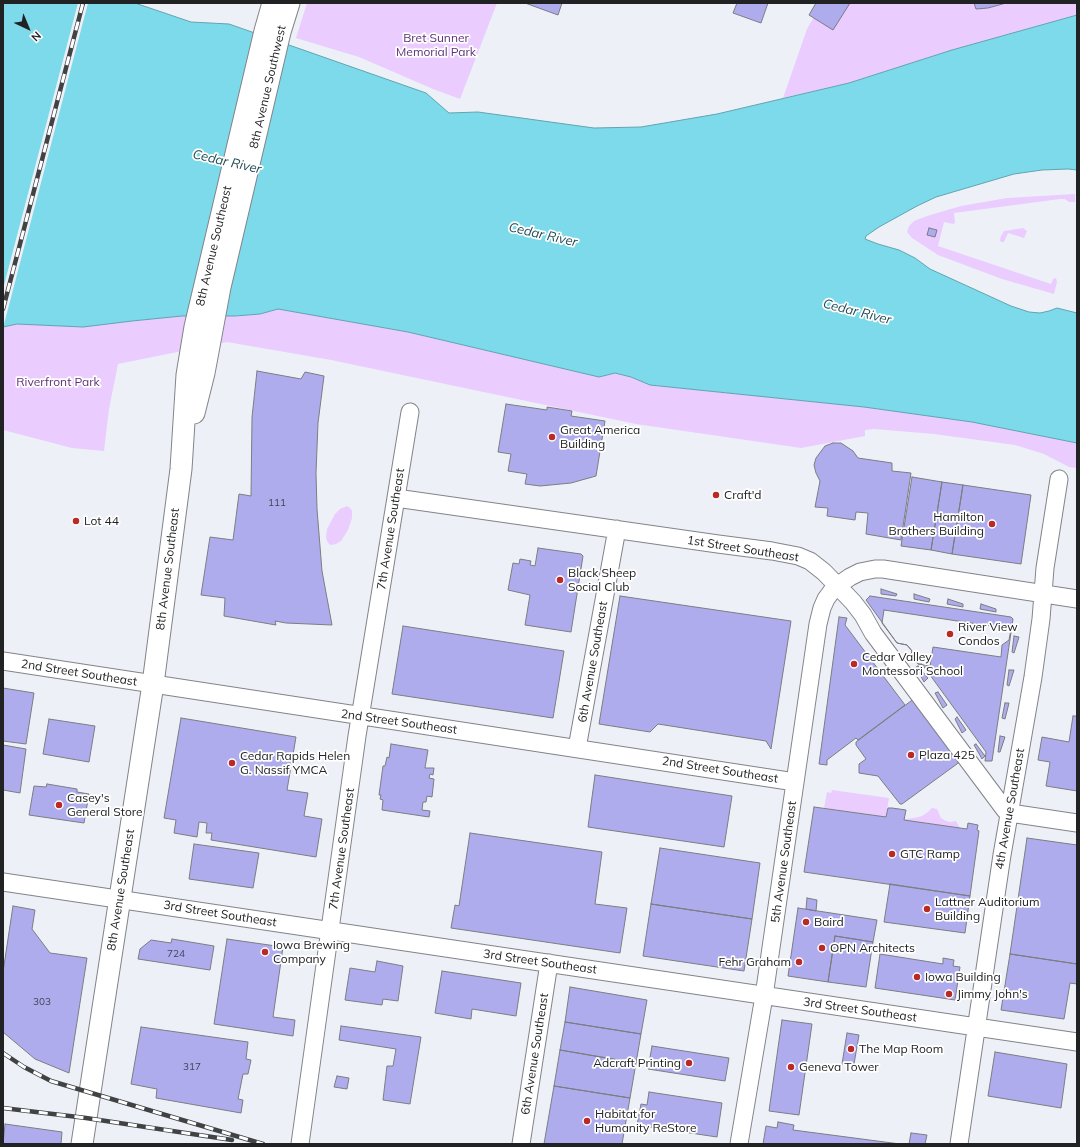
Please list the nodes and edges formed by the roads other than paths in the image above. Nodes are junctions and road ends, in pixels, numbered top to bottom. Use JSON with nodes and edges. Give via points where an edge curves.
{"nodes":[{"id":1,"x":273,"y":3,"type":"edge"},
{"id":2,"x":289,"y":3,"type":"edge"},
{"id":3,"x":240,"y":169,"type":"junction"},
{"id":4,"x":410,"y":412,"type":"dead end"},
{"id":5,"x":1060,"y":479,"type":"dead end"},
{"id":6,"x":396,"y":498,"type":"junction"},
{"id":7,"x":617,"y":529,"type":"junction"},
{"id":8,"x":838,"y":585,"type":"junction"},
{"id":9,"x":1043,"y":594,"type":"junction"},
{"id":10,"x":1077,"y":599,"type":"edge"},
{"id":11,"x":3,"y":661,"type":"edge"},
{"id":12,"x":153,"y":684,"type":"junction"},
{"id":13,"x":361,"y":716,"type":"junction"},
{"id":14,"x":577,"y":748,"type":"junction"},
{"id":15,"x":795,"y":782,"type":"junction"},
{"id":16,"x":1010,"y":813,"type":"junction"},
{"id":17,"x":1077,"y":823,"type":"edge"},
{"id":18,"x":3,"y":882,"type":"edge"},
{"id":19,"x":120,"y":899,"type":"junction"},
{"id":20,"x":330,"y":931,"type":"junction"},
{"id":21,"x":549,"y":963,"type":"junction"},
{"id":22,"x":764,"y":996,"type":"junction"},
{"id":23,"x":976,"y":1026,"type":"junction"},
{"id":24,"x":1077,"y":1042,"type":"edge"},
{"id":25,"x":958,"y":1143,"type":"edge"},
{"id":26,"x":82,"y":1144,"type":"edge"},
{"id":27,"x":300,"y":1144,"type":"edge"},
{"id":28,"x":521,"y":1144,"type":"edge"},
{"id":29,"x":739,"y":1144,"type":"edge"}],
"edges":[{"from":1,"to":3,"type":"main road","name":"8th Avenue Southwest"},
{"from":2,"to":3,"type":"main road","name":"8th Avenue Southwest"},
{"from":3,"to":12,"type":"main road","name":"8th Avenue Southeast","via":[[220,287],[195,374]]},
{"from":4,"to":6,"type":"street","name":"7th Avenue Southeast"},
{"from":5,"to":9,"type":"street","name":"4th Avenue Southeast"},
{"from":6,"to":7,"type":"street","name":"1st Street Southeast"},
{"from":6,"to":13,"type":"street","name":"7th Avenue Southeast"},
{"from":7,"to":8,"type":"street","name":"1st Street Southeast","via":[[798,556],[816,565]]},
{"from":7,"to":14,"type":"street","name":"6th Avenue Southeast"},
{"from":8,"to":9,"type":"street","via":[[860,572],[883,569]]},
{"from":8,"to":15,"type":"street","name":"5th Avenue Southeast","via":[[826,599],[820,614]]},
{"from":8,"to":16,"type":"street","name":"1st Street Southeast","via":[[859,609],[880,643],[998,802]]},
{"from":9,"to":10,"type":"street"},
{"from":9,"to":16,"type":"street","name":"4th Avenue Southeast","via":[[1033,677]]},
{"from":11,"to":12,"type":"street","name":"2nd Street Southeast"},
{"from":12,"to":13,"type":"street","name":"2nd Street Southeast"},
{"from":12,"to":19,"type":"main road","name":"8th Avenue Southeast"},
{"from":13,"to":14,"type":"street","name":"2nd Street Southeast"},
{"from":13,"to":20,"type":"street","name":"7th Avenue Southeast"},
{"from":14,"to":15,"type":"street","name":"2nd Street Southeast"},
{"from":15,"to":22,"type":"street","name":"5th Avenue Southeast"},
{"from":16,"to":17,"type":"street"},
{"from":16,"to":23,"type":"street","name":"4th Avenue Southeast"},
{"from":18,"to":19,"type":"street","name":"3rd Street Southeast"},
{"from":19,"to":20,"type":"street","name":"3rd Street Southeast"},
{"from":19,"to":26,"type":"main road","name":"8th Avenue Southeast"},
{"from":20,"to":21,"type":"street","name":"3rd Street Southeast"},
{"from":20,"to":27,"type":"street","name":"7th Avenue Southeast"},
{"from":21,"to":22,"type":"street","name":"3rd Street Southeast"},
{"from":21,"to":28,"type":"street","name":"6th Avenue Southeast"},
{"from":22,"to":23,"type":"street","name":"3rd Street Southeast"},
{"from":22,"to":29,"type":"street","name":"5th Avenue Southeast"},
{"from":23,"to":24,"type":"street","name":"3rd Street Southeast"},
{"from":23,"to":25,"type":"street","name":"4th Avenue Southeast"}]}
